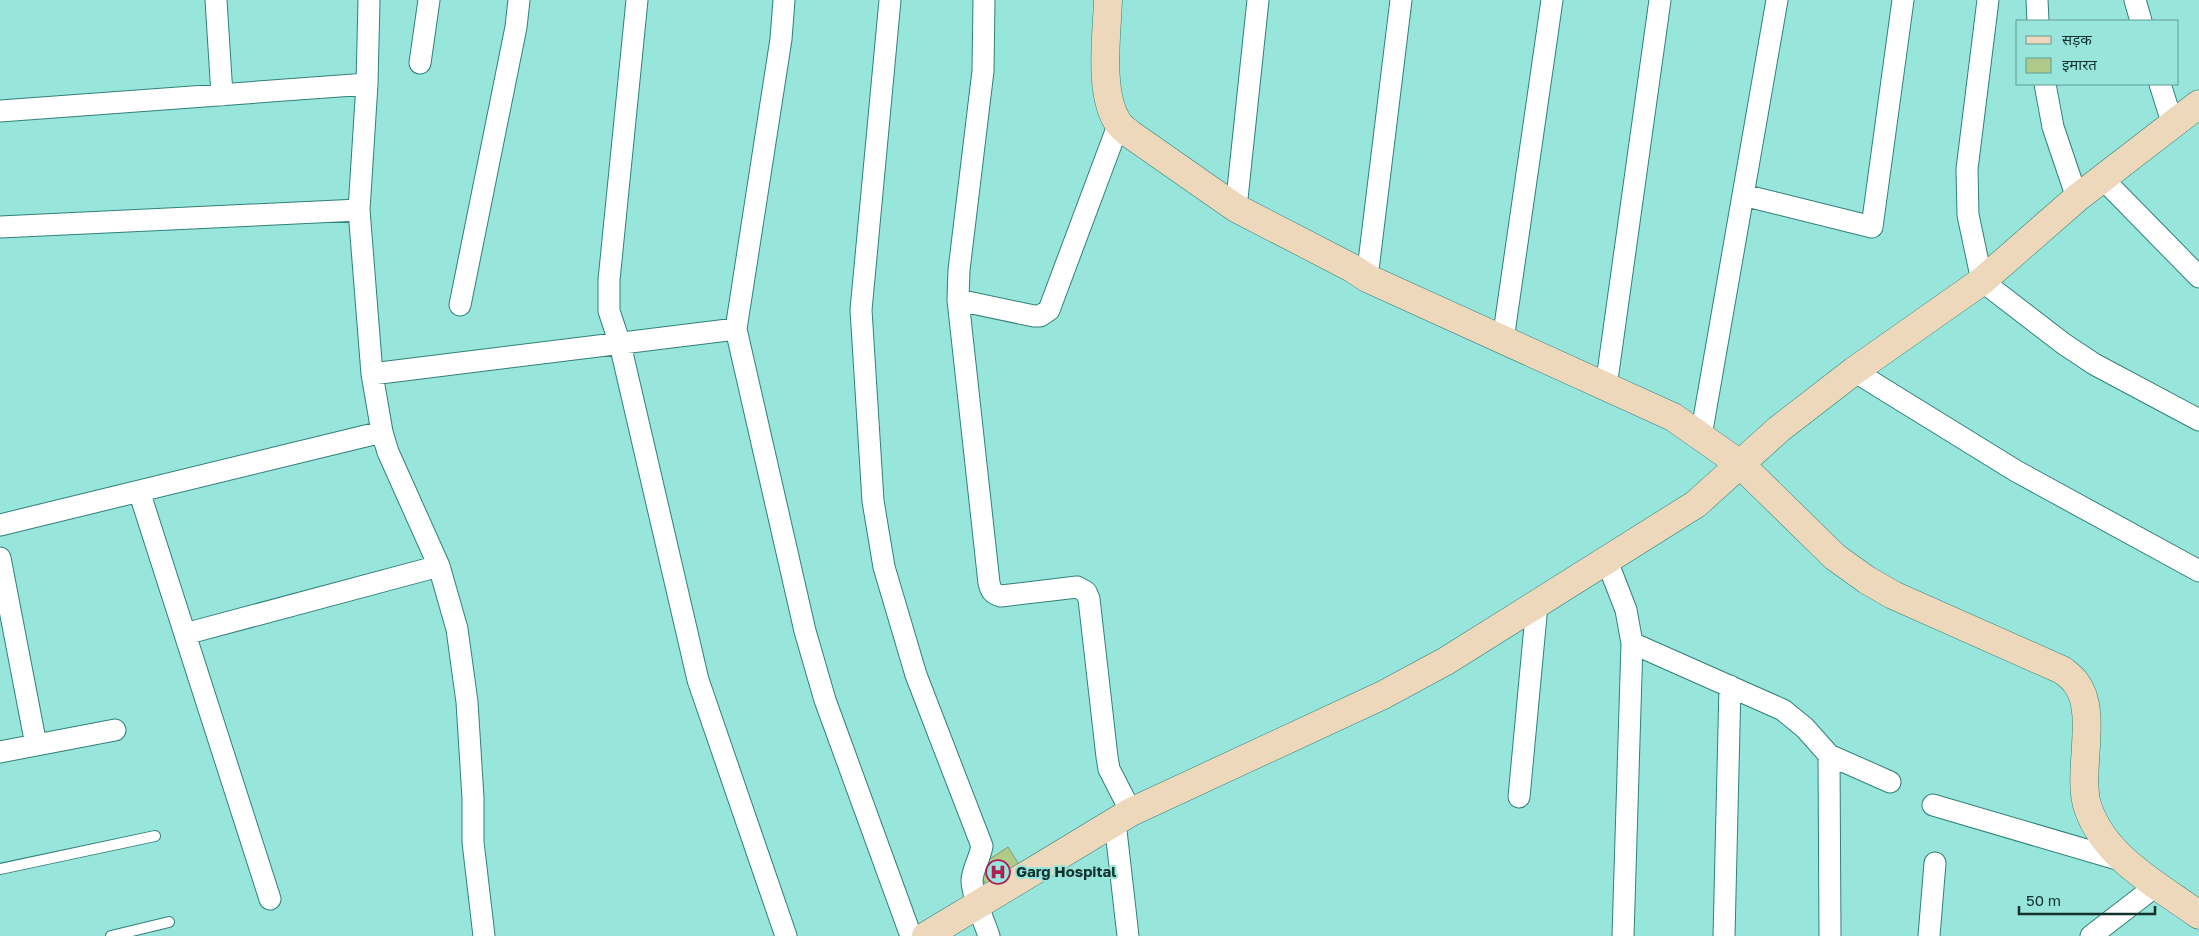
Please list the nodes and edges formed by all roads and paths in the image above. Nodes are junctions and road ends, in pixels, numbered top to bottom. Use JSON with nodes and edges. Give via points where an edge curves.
{"nodes":[{"id":1,"x":216,"y":0,"type":"edge"},
{"id":2,"x":369,"y":0,"type":"edge"},
{"id":3,"x":429,"y":0,"type":"edge"},
{"id":4,"x":519,"y":0,"type":"edge"},
{"id":5,"x":637,"y":0,"type":"edge"},
{"id":6,"x":784,"y":0,"type":"edge"},
{"id":7,"x":890,"y":0,"type":"edge"},
{"id":8,"x":984,"y":0,"type":"edge"},
{"id":9,"x":1108,"y":0,"type":"edge"},
{"id":10,"x":1258,"y":0,"type":"edge"},
{"id":11,"x":1401,"y":0,"type":"edge"},
{"id":12,"x":1552,"y":0,"type":"edge"},
{"id":13,"x":1660,"y":0,"type":"edge"},
{"id":14,"x":1777,"y":0,"type":"edge"},
{"id":15,"x":1903,"y":0,"type":"edge"},
{"id":16,"x":1988,"y":0,"type":"edge"},
{"id":17,"x":2037,"y":0,"type":"edge"},
{"id":18,"x":2135,"y":0,"type":"edge"},
{"id":19,"x":2038,"y":20,"type":"edge"},
{"id":20,"x":2141,"y":20,"type":"edge"},
{"id":21,"x":420,"y":62,"type":"dead end"},
{"id":22,"x":367,"y":84,"type":"junction"},
{"id":23,"x":2045,"y":85,"type":"edge"},
{"id":24,"x":2160,"y":85,"type":"edge"},
{"id":25,"x":222,"y":95,"type":"junction"},
{"id":26,"x":2199,"y":104,"type":"edge"},
{"id":27,"x":0,"y":111,"type":"edge"},
{"id":28,"x":1119,"y":123,"type":"junction"},
{"id":29,"x":2173,"y":125,"type":"junction"},
{"id":30,"x":2103,"y":179,"type":"junction"},
{"id":31,"x":1743,"y":195,"type":"junction"},
{"id":32,"x":2077,"y":198,"type":"junction"},
{"id":33,"x":1236,"y":208,"type":"junction"},
{"id":34,"x":359,"y":210,"type":"junction"},
{"id":35,"x":0,"y":227,"type":"edge"},
{"id":36,"x":2199,"y":277,"type":"edge"},
{"id":37,"x":1367,"y":278,"type":"junction"},
{"id":38,"x":1982,"y":281,"type":"junction"},
{"id":39,"x":958,"y":300,"type":"junction"},
{"id":40,"x":460,"y":304,"type":"dead end"},
{"id":41,"x":736,"y":329,"type":"junction"},
{"id":42,"x":1503,"y":340,"type":"junction"},
{"id":43,"x":620,"y":344,"type":"junction"},
{"id":44,"x":1854,"y":371,"type":"junction"},
{"id":45,"x":372,"y":374,"type":"junction"},
{"id":46,"x":1606,"y":387,"type":"junction"},
{"id":47,"x":2199,"y":420,"type":"edge"},
{"id":48,"x":382,"y":432,"type":"junction"},
{"id":49,"x":1700,"y":436,"type":"junction"},
{"id":50,"x":1740,"y":464,"type":"junction"},
{"id":51,"x":139,"y":491,"type":"junction"},
{"id":52,"x":0,"y":525,"type":"edge"},
{"id":53,"x":0,"y":558,"type":"edge"},
{"id":54,"x":1607,"y":561,"type":"junction"},
{"id":55,"x":439,"y":566,"type":"junction"},
{"id":56,"x":2199,"y":572,"type":"edge"},
{"id":57,"x":1537,"y":605,"type":"junction"},
{"id":58,"x":185,"y":634,"type":"junction"},
{"id":59,"x":1632,"y":643,"type":"junction"},
{"id":60,"x":1730,"y":686,"type":"junction"},
{"id":61,"x":115,"y":730,"type":"dead end"},
{"id":62,"x":36,"y":745,"type":"junction"},
{"id":63,"x":0,"y":752,"type":"edge"},
{"id":64,"x":1830,"y":755,"type":"junction"},
{"id":65,"x":1890,"y":782,"type":"dead end"},
{"id":66,"x":1520,"y":796,"type":"dead end"},
{"id":67,"x":1933,"y":805,"type":"dead end"},
{"id":68,"x":1123,"y":817,"type":"junction"},
{"id":69,"x":155,"y":836,"type":"dead end"},
{"id":70,"x":2127,"y":862,"type":"junction"},
{"id":71,"x":1936,"y":863,"type":"dead end"},
{"id":72,"x":0,"y":869,"type":"edge"},
{"id":73,"x":2157,"y":885,"type":"junction"},
{"id":74,"x":270,"y":900,"type":"dead end"},
{"id":75,"x":979,"y":905,"type":"junction"},
{"id":76,"x":2199,"y":915,"type":"edge"},
{"id":77,"x":169,"y":922,"type":"dead end"},
{"id":78,"x":111,"y":936,"type":"edge"},
{"id":79,"x":484,"y":936,"type":"edge"},
{"id":80,"x":786,"y":936,"type":"edge"},
{"id":81,"x":911,"y":936,"type":"edge"},
{"id":82,"x":926,"y":936,"type":"edge"},
{"id":83,"x":989,"y":936,"type":"edge"},
{"id":84,"x":1128,"y":936,"type":"edge"},
{"id":85,"x":1623,"y":936,"type":"edge"},
{"id":86,"x":1724,"y":936,"type":"edge"},
{"id":87,"x":1830,"y":936,"type":"edge"},
{"id":88,"x":1929,"y":936,"type":"edge"},
{"id":89,"x":2091,"y":936,"type":"edge"}],
"edges":[{"from":1,"to":25,"type":"street"},
{"from":2,"to":22,"type":"street"},
{"from":3,"to":21,"type":"street"},
{"from":4,"to":40,"type":"street"},
{"from":5,"to":43,"type":"street","via":[[608,296]]},
{"from":6,"to":41,"type":"street","via":[[781,39]]},
{"from":7,"to":75,"type":"street","via":[[861,310],[873,501],[884,567],[916,675],[982,846],[972,881]]},
{"from":8,"to":39,"type":"street","via":[[983,70]]},
{"from":9,"to":28,"type":"main road","via":[[1106,84],[1110,105]]},
{"from":10,"to":33,"type":"street"},
{"from":11,"to":37,"type":"street"},
{"from":12,"to":42,"type":"street"},
{"from":13,"to":46,"type":"street"},
{"from":14,"to":31,"type":"street"},
{"from":15,"to":31,"type":"street","via":[[1872,227]]},
{"from":16,"to":38,"type":"street","via":[[1966,187],[1971,235]]},
{"from":17,"to":19,"type":"street"},
{"from":18,"to":20,"type":"street"},
{"from":22,"to":25,"type":"street"},
{"from":22,"to":34,"type":"street"},
{"from":23,"to":32,"type":"street","via":[[2053,127]]},
{"from":24,"to":29,"type":"street"},
{"from":25,"to":27,"type":"street"},
{"from":26,"to":29,"type":"main road"},
{"from":28,"to":33,"type":"main road"},
{"from":28,"to":39,"type":"street","via":[[1049,310],[1034,316]]},
{"from":29,"to":30,"type":"main road"},
{"from":30,"to":32,"type":"main road"},
{"from":30,"to":36,"type":"street"},
{"from":31,"to":49,"type":"street"},
{"from":32,"to":38,"type":"main road"},
{"from":33,"to":37,"type":"main road"},
{"from":34,"to":35,"type":"street"},
{"from":34,"to":45,"type":"street"},
{"from":37,"to":42,"type":"main road"},
{"from":38,"to":44,"type":"main road"},
{"from":38,"to":47,"type":"street","via":[[2094,364]]},
{"from":39,"to":68,"type":"street","via":[[990,589],[1001,596],[1077,587],[1086,592],[1107,757]]},
{"from":41,"to":43,"type":"street"},
{"from":41,"to":81,"type":"street","via":[[805,632],[825,700]]},
{"from":42,"to":46,"type":"main road"},
{"from":43,"to":45,"type":"street"},
{"from":43,"to":80,"type":"street","via":[[698,680]]},
{"from":44,"to":50,"type":"main road"},
{"from":44,"to":56,"type":"street","via":[[2016,471]]},
{"from":45,"to":48,"type":"street"},
{"from":46,"to":49,"type":"main road","via":[[1673,417]]},
{"from":48,"to":51,"type":"street"},
{"from":48,"to":55,"type":"street"},
{"from":49,"to":50,"type":"main road"},
{"from":50,"to":54,"type":"main road","via":[[1696,504]]},
{"from":50,"to":70,"type":"main road","via":[[1836,556],[1867,580],[2062,670],[2077,684],[2083,698],[2086,722],[2087,806],[2110,846]]},
{"from":51,"to":52,"type":"street"},
{"from":51,"to":58,"type":"street"},
{"from":53,"to":62,"type":"street"},
{"from":54,"to":57,"type":"main road"},
{"from":54,"to":59,"type":"street","via":[[1626,610]]},
{"from":55,"to":58,"type":"street"},
{"from":55,"to":79,"type":"street","via":[[457,629],[467,702],[473,842]]},
{"from":57,"to":66,"type":"street"},
{"from":57,"to":68,"type":"main road","via":[[1446,661],[1383,694]]},
{"from":58,"to":74,"type":"street"},
{"from":59,"to":60,"type":"street"},
{"from":59,"to":85,"type":"street"},
{"from":60,"to":64,"type":"street","via":[[1795,718]]},
{"from":60,"to":86,"type":"street"},
{"from":61,"to":62,"type":"street"},
{"from":62,"to":63,"type":"street"},
{"from":64,"to":65,"type":"street"},
{"from":64,"to":87,"type":"street"},
{"from":67,"to":70,"type":"street"},
{"from":68,"to":75,"type":"main road"},
{"from":68,"to":84,"type":"street"},
{"from":69,"to":72,"type":"lane"},
{"from":70,"to":73,"type":"main road"},
{"from":71,"to":88,"type":"street"},
{"from":73,"to":76,"type":"main road"},
{"from":73,"to":89,"type":"street"},
{"from":75,"to":82,"type":"main road"},
{"from":75,"to":83,"type":"street"},
{"from":77,"to":78,"type":"lane"}]}
